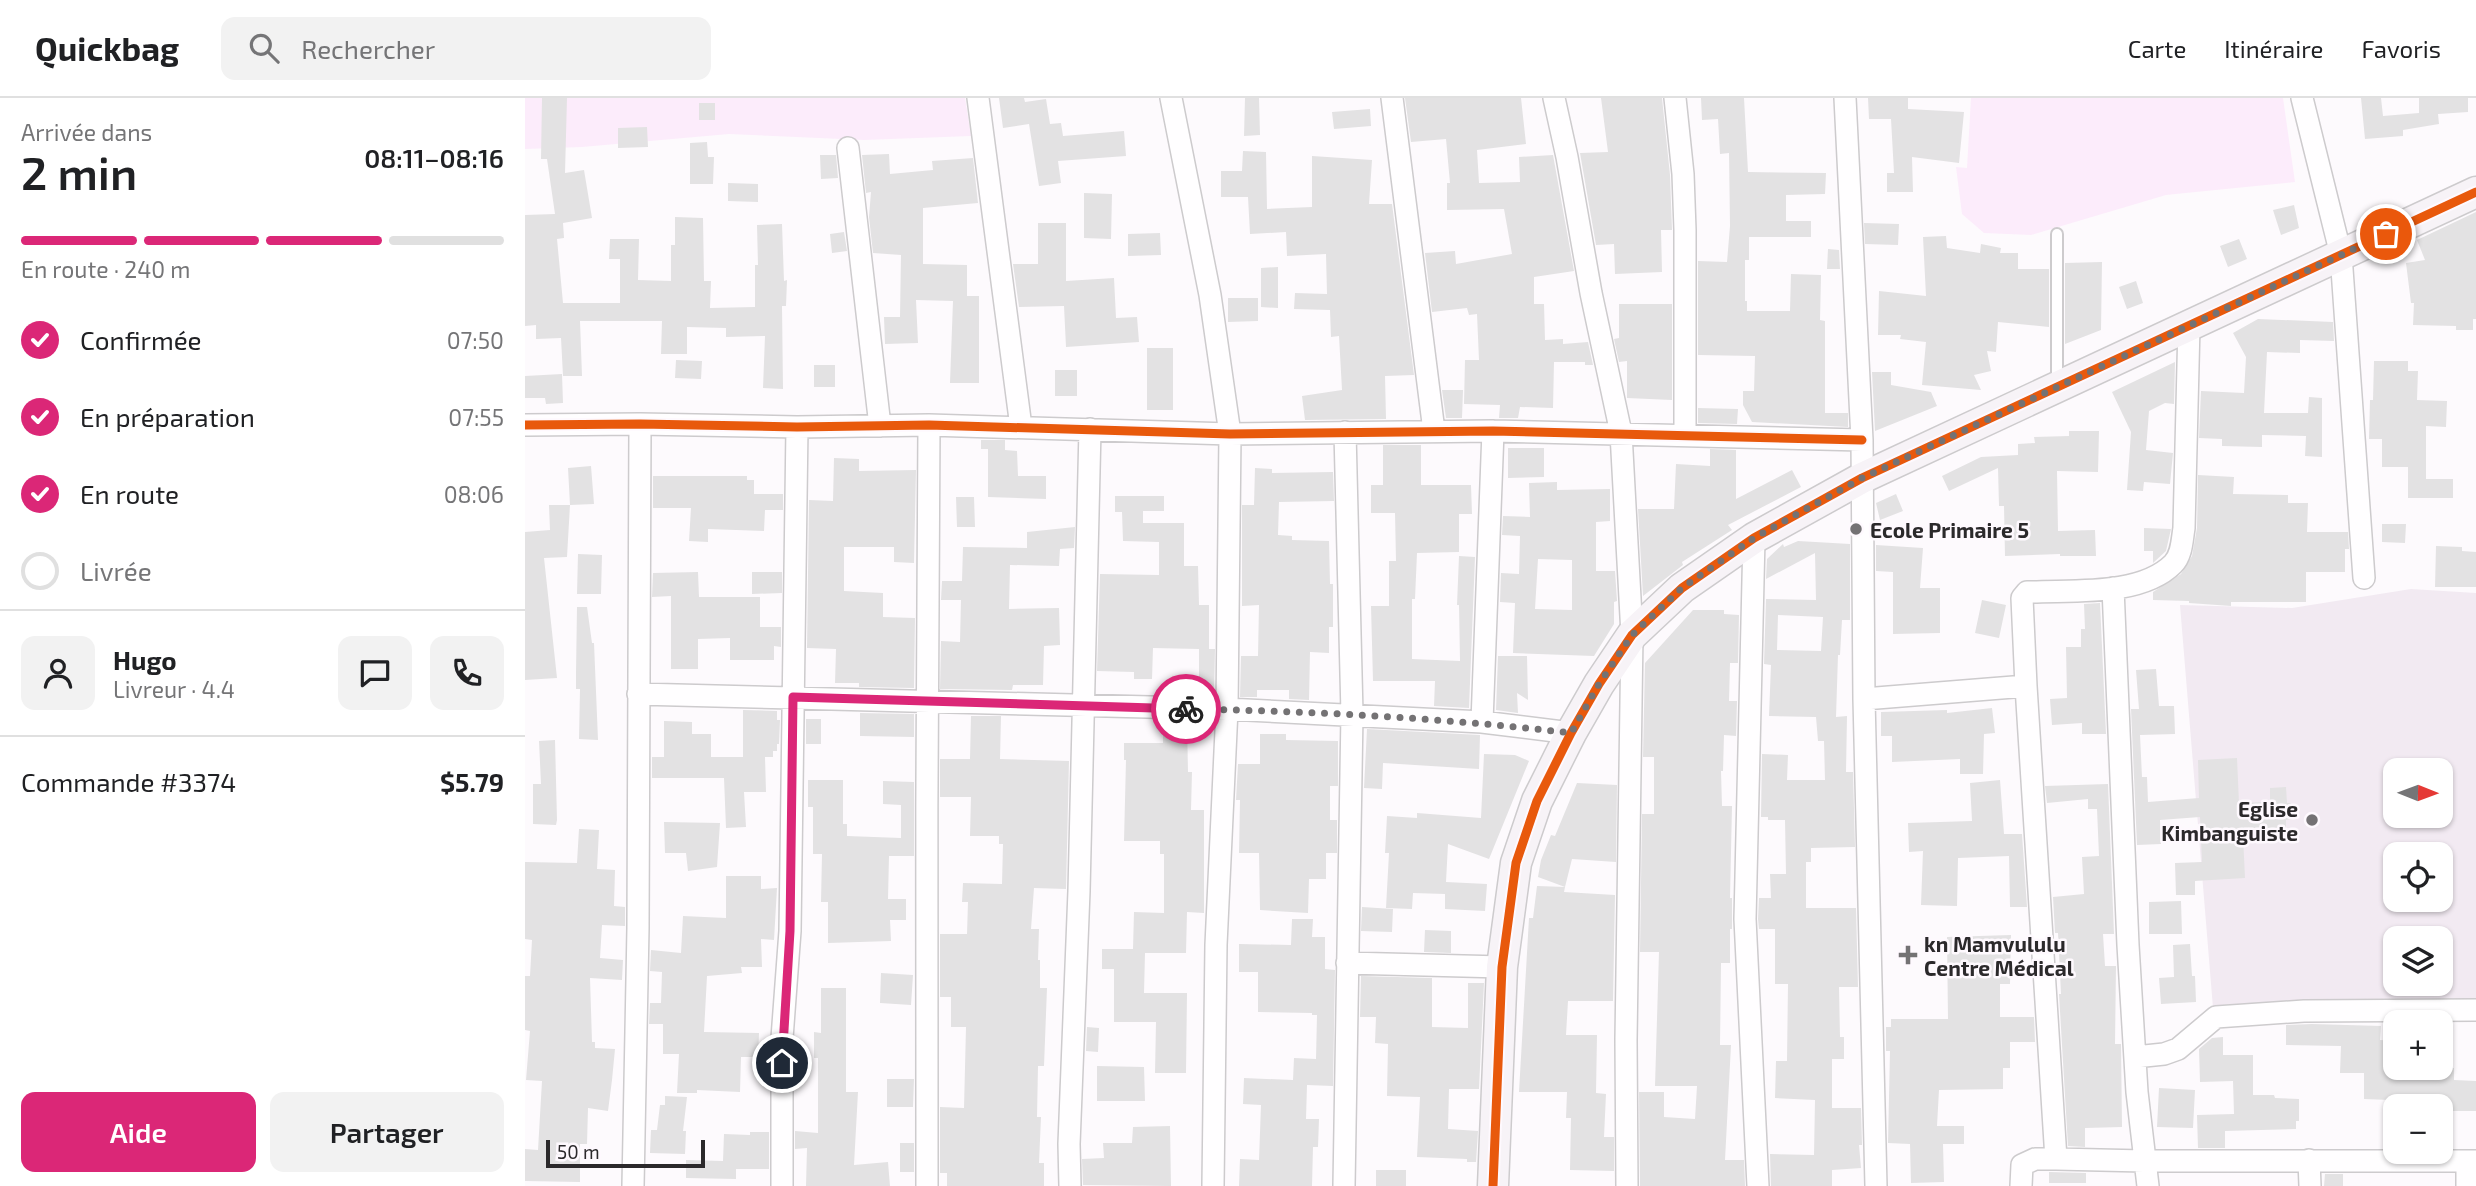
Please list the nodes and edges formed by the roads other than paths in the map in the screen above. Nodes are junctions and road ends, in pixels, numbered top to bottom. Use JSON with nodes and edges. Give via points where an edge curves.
{"nodes":[{"id":1,"x":978,"y":98,"type":"edge"},
{"id":2,"x":1171,"y":98,"type":"edge"},
{"id":3,"x":1392,"y":98,"type":"edge"},
{"id":4,"x":1554,"y":98,"type":"edge"},
{"id":5,"x":1675,"y":98,"type":"edge"},
{"id":6,"x":1845,"y":98,"type":"edge"},
{"id":7,"x":2302,"y":98,"type":"edge"},
{"id":8,"x":848,"y":148,"type":"dead end"},
{"id":9,"x":2476,"y":192,"type":"edge"},
{"id":10,"x":2057,"y":234,"type":"dead end"},
{"id":11,"x":2341,"y":256,"type":"junction"},
{"id":12,"x":2189,"y":325,"type":"junction"},
{"id":13,"x":2057,"y":386,"type":"junction"},
{"id":14,"x":640,"y":424,"type":"junction"},
{"id":15,"x":525,"y":425,"type":"edge"},
{"id":16,"x":929,"y":425,"type":"junction"},
{"id":17,"x":880,"y":426,"type":"junction"},
{"id":18,"x":797,"y":427,"type":"junction"},
{"id":19,"x":1021,"y":427,"type":"junction"},
{"id":20,"x":1090,"y":429,"type":"junction"},
{"id":21,"x":1434,"y":431,"type":"junction"},
{"id":22,"x":1493,"y":431,"type":"junction"},
{"id":23,"x":1345,"y":432,"type":"junction"},
{"id":24,"x":1621,"y":433,"type":"junction"},
{"id":25,"x":1230,"y":434,"type":"junction"},
{"id":26,"x":1685,"y":435,"type":"junction"},
{"id":27,"x":1862,"y":440,"type":"junction"},
{"id":28,"x":1862,"y":478,"type":"junction"},
{"id":29,"x":1754,"y":538,"type":"junction"},
{"id":30,"x":2364,"y":578,"type":"dead end"},
{"id":31,"x":2113,"y":588,"type":"junction"},
{"id":32,"x":1632,"y":635,"type":"junction"},
{"id":33,"x":2026,"y":686,"type":"junction"},
{"id":34,"x":638,"y":694,"type":"junction"},
{"id":35,"x":793,"y":697,"type":"junction"},
{"id":36,"x":1864,"y":699,"type":"junction"},
{"id":37,"x":927,"y":702,"type":"junction"},
{"id":38,"x":1084,"y":706,"type":"junction"},
{"id":39,"x":1227,"y":709,"type":"junction"},
{"id":40,"x":1352,"y":715,"type":"junction"},
{"id":41,"x":1482,"y":722,"type":"junction"},
{"id":42,"x":1571,"y":733,"type":"junction"},
{"id":43,"x":1347,"y":963,"type":"junction"},
{"id":44,"x":1502,"y":967,"type":"junction"},
{"id":45,"x":2476,"y":1010,"type":"edge"},
{"id":46,"x":2135,"y":1057,"type":"junction"},
{"id":47,"x":2056,"y":1159,"type":"junction"},
{"id":48,"x":2309,"y":1160,"type":"junction"},
{"id":49,"x":2144,"y":1161,"type":"junction"},
{"id":50,"x":2472,"y":1161,"type":"edge"},
{"id":51,"x":633,"y":1186,"type":"edge"},
{"id":52,"x":782,"y":1186,"type":"edge"},
{"id":53,"x":927,"y":1186,"type":"edge"},
{"id":54,"x":1070,"y":1186,"type":"edge"},
{"id":55,"x":1213,"y":1186,"type":"edge"},
{"id":56,"x":1344,"y":1186,"type":"edge"},
{"id":57,"x":1493,"y":1186,"type":"edge"},
{"id":58,"x":1627,"y":1186,"type":"edge"},
{"id":59,"x":1758,"y":1186,"type":"edge"},
{"id":60,"x":1876,"y":1186,"type":"edge"},
{"id":61,"x":2021,"y":1186,"type":"edge"},
{"id":62,"x":2148,"y":1186,"type":"edge"},
{"id":63,"x":2310,"y":1186,"type":"edge"},
{"id":64,"x":2467,"y":1186,"type":"edge"}],
"edges":[{"from":1,"to":19,"type":"street"},
{"from":2,"to":25,"type":"street","via":[[1210,295]]},
{"from":3,"to":21,"type":"street"},
{"from":4,"to":24,"type":"street"},
{"from":5,"to":26,"type":"street","via":[[1685,230]]},
{"from":6,"to":27,"type":"street"},
{"from":7,"to":11,"type":"street"},
{"from":8,"to":17,"type":"street"},
{"from":9,"to":11,"type":"street"},
{"from":10,"to":13,"type":"lane"},
{"from":11,"to":12,"type":"street"},
{"from":11,"to":30,"type":"street"},
{"from":12,"to":13,"type":"street"},
{"from":12,"to":31,"type":"street","via":[[2181,549],[2174,563],[2158,574]]},
{"from":13,"to":28,"type":"street"},
{"from":14,"to":15,"type":"street"},
{"from":14,"to":18,"type":"street"},
{"from":14,"to":34,"type":"street"},
{"from":16,"to":17,"type":"street"},
{"from":16,"to":19,"type":"street"},
{"from":16,"to":37,"type":"street"},
{"from":17,"to":18,"type":"street"},
{"from":18,"to":35,"type":"street"},
{"from":19,"to":20,"type":"street"},
{"from":20,"to":25,"type":"street"},
{"from":20,"to":38,"type":"street"},
{"from":21,"to":22,"type":"street"},
{"from":21,"to":23,"type":"street"},
{"from":22,"to":24,"type":"street"},
{"from":22,"to":41,"type":"street"},
{"from":23,"to":25,"type":"street"},
{"from":23,"to":40,"type":"street"},
{"from":24,"to":26,"type":"street"},
{"from":24,"to":32,"type":"street"},
{"from":25,"to":39,"type":"street"},
{"from":26,"to":27,"type":"street"},
{"from":27,"to":28,"type":"street"},
{"from":28,"to":29,"type":"street"},
{"from":28,"to":36,"type":"street"},
{"from":29,"to":32,"type":"street","via":[[1682,588]]},
{"from":29,"to":59,"type":"street","via":[[1745,919]]},
{"from":31,"to":33,"type":"street","via":[[2027,593],[2022,598]]},
{"from":31,"to":46,"type":"street"},
{"from":32,"to":42,"type":"street"},
{"from":32,"to":58,"type":"street"},
{"from":33,"to":36,"type":"street"},
{"from":33,"to":47,"type":"street"},
{"from":34,"to":35,"type":"street"},
{"from":34,"to":51,"type":"street"},
{"from":35,"to":37,"type":"street"},
{"from":35,"to":52,"type":"street"},
{"from":36,"to":60,"type":"street"},
{"from":37,"to":38,"type":"street"},
{"from":37,"to":53,"type":"street"},
{"from":38,"to":39,"type":"street"},
{"from":38,"to":54,"type":"street"},
{"from":39,"to":40,"type":"street"},
{"from":39,"to":55,"type":"street","via":[[1216,945]]},
{"from":40,"to":41,"type":"street"},
{"from":40,"to":43,"type":"street"},
{"from":41,"to":42,"type":"street"},
{"from":42,"to":44,"type":"street","via":[[1537,802],[1516,863]]},
{"from":43,"to":44,"type":"street"},
{"from":43,"to":56,"type":"street"},
{"from":44,"to":57,"type":"street"},
{"from":45,"to":46,"type":"street","via":[[2304,1011],[2215,1017],[2179,1049]]},
{"from":46,"to":49,"type":"street"},
{"from":47,"to":49,"type":"street"},
{"from":47,"to":61,"type":"street","via":[[2035,1159],[2022,1165]]},
{"from":48,"to":49,"type":"street"},
{"from":48,"to":50,"type":"street"},
{"from":48,"to":63,"type":"street"},
{"from":49,"to":62,"type":"street"},
{"from":50,"to":64,"type":"street"}]}
